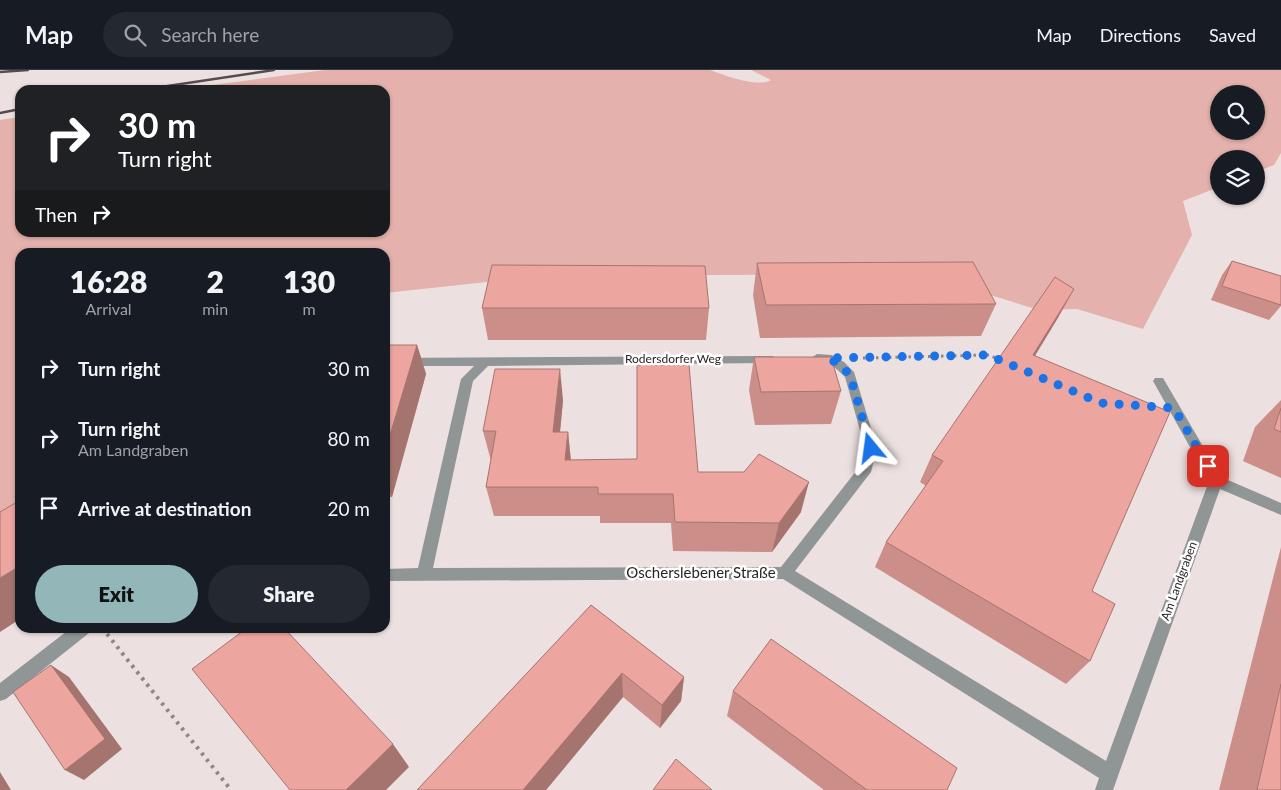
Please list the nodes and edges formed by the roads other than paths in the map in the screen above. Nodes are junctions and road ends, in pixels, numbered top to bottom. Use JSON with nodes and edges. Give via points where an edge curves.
{"nodes":[{"id":1,"x":808,"y":358,"type":"edge"},
{"id":2,"x":779,"y":359,"type":"edge"},
{"id":3,"x":390,"y":362,"type":"edge"},
{"id":4,"x":485,"y":362,"type":"junction"},
{"id":5,"x":1159,"y":381,"type":"dead end"},
{"id":6,"x":1216,"y":481,"type":"junction"},
{"id":7,"x":1281,"y":509,"type":"edge"},
{"id":8,"x":785,"y":573,"type":"junction"},
{"id":9,"x":390,"y":575,"type":"edge"},
{"id":10,"x":424,"y":575,"type":"junction"},
{"id":11,"x":77,"y":633,"type":"edge"},
{"id":12,"x":0,"y":693,"type":"edge"},
{"id":13,"x":1110,"y":774,"type":"junction"},
{"id":14,"x":1104,"y":790,"type":"edge"}],
"edges":[{"from":1,"to":8,"type":"street","via":[[828,358],[850,375],[871,448],[866,468]]},
{"from":2,"to":4,"type":"street","name":"Rodersdorfer Weg"},
{"from":3,"to":4,"type":"street","name":"Rodersdorfer Weg"},
{"from":4,"to":10,"type":"street","via":[[467,379]]},
{"from":5,"to":6,"type":"street"},
{"from":6,"to":7,"type":"street"},
{"from":6,"to":13,"type":"street","name":"Am Landgraben"},
{"from":8,"to":10,"type":"street","name":"Oscherslebener Straße"},
{"from":8,"to":13,"type":"street","name":"Oscherslebener Straße"},
{"from":9,"to":10,"type":"street","name":"Oscherslebener Straße"},
{"from":11,"to":12,"type":"street"},
{"from":13,"to":14,"type":"street","name":"Am Landgraben"}]}
